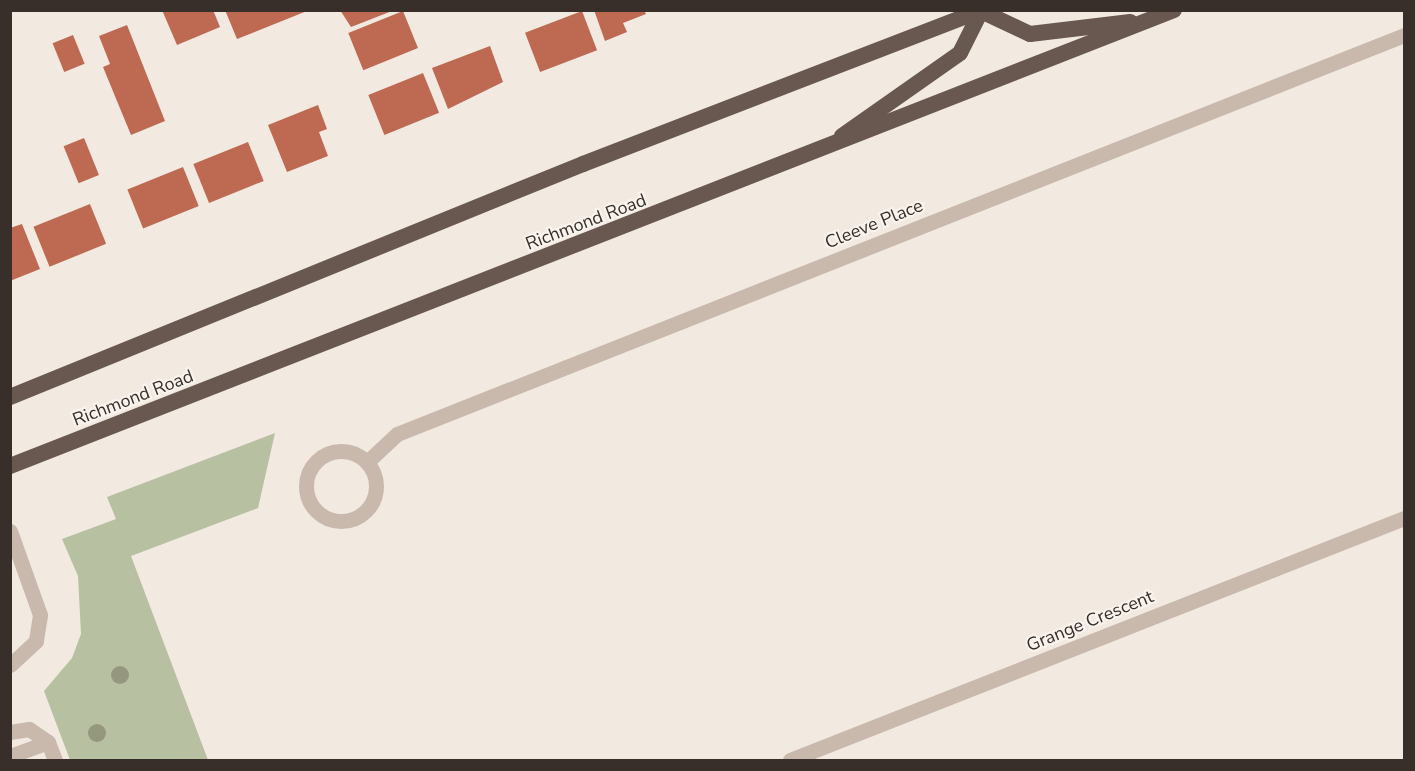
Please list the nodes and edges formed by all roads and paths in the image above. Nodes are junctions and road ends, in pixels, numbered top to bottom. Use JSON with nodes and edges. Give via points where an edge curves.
{"nodes":[{"id":1,"x":1174,"y":10,"type":"edge"},
{"id":2,"x":981,"y":11,"type":"edge"},
{"id":3,"x":1152,"y":20,"type":"junction"},
{"id":4,"x":1404,"y":35,"type":"edge"},
{"id":5,"x":818,"y":152,"type":"junction"},
{"id":6,"x":10,"y":397,"type":"edge"},
{"id":7,"x":367,"y":462,"type":"junction"},
{"id":8,"x":10,"y":466,"type":"edge"},
{"id":9,"x":1404,"y":518,"type":"edge"},
{"id":10,"x":10,"y":531,"type":"edge"},
{"id":11,"x":10,"y":665,"type":"edge"},
{"id":12,"x":10,"y":732,"type":"edge"},
{"id":13,"x":48,"y":742,"type":"junction"},
{"id":14,"x":10,"y":756,"type":"edge"},
{"id":15,"x":55,"y":760,"type":"edge"},
{"id":16,"x":790,"y":760,"type":"edge"}],
"edges":[{"from":1,"to":3,"type":"highway","name":"Richmond Road"},
{"from":2,"to":3,"type":"highway","via":[[1030,34]]},
{"from":2,"to":5,"type":"highway","via":[[960,53]]},
{"from":2,"to":6,"type":"highway","via":[[583,164]]},
{"from":3,"to":5,"type":"highway","name":"Richmond Road"},
{"from":4,"to":7,"type":"street","name":"Cleeve Place","via":[[397,434]]},
{"from":5,"to":8,"type":"highway","name":"Richmond Road"},
{"from":7,"to":7,"type":"street","via":[[376,484],[370,506],[352,519],[319,514],[305,484],[314,463],[334,451]]},
{"from":9,"to":16,"type":"street","name":"Grange Crescent"},
{"from":10,"to":11,"type":"street","via":[[40,615],[36,641]]},
{"from":12,"to":13,"type":"street","via":[[29,729]]},
{"from":13,"to":14,"type":"street"},
{"from":13,"to":15,"type":"street"}]}
